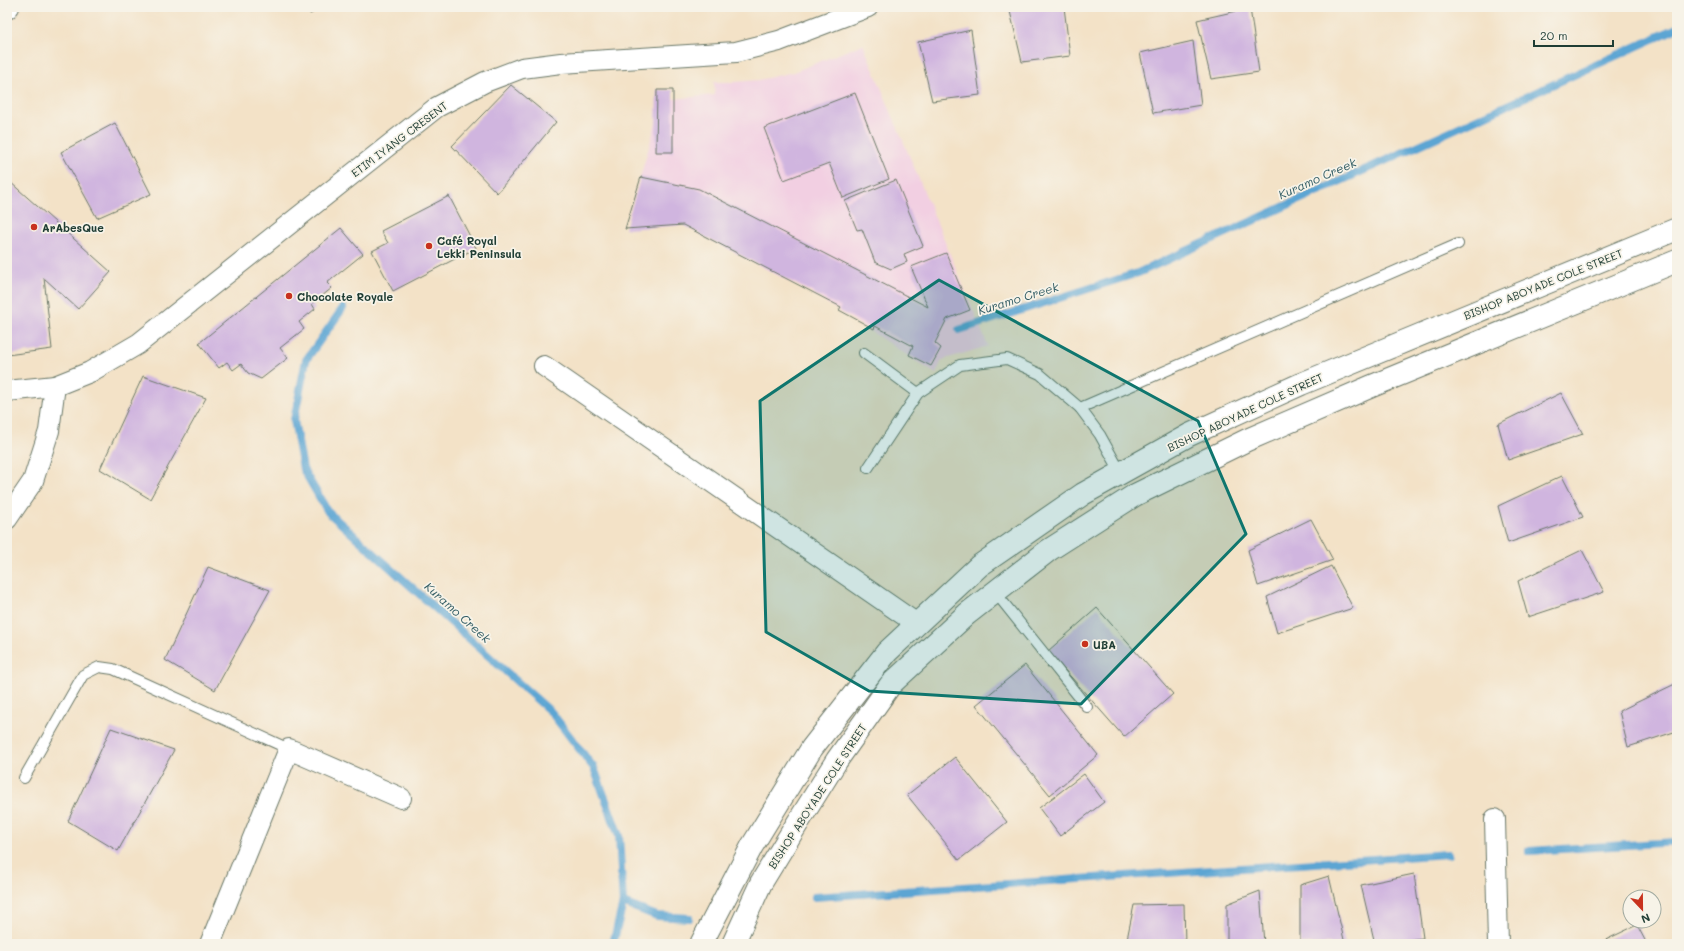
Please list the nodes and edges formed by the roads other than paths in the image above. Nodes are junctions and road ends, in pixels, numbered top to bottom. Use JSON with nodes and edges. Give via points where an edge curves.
{"nodes":[{"id":1,"x":9,"y":7,"type":"edge"},
{"id":2,"x":868,"y":7,"type":"edge"},
{"id":3,"x":7,"y":10,"type":"edge"},
{"id":4,"x":1677,"y":229,"type":"edge"},
{"id":5,"x":1458,"y":244,"type":"dead end"},
{"id":6,"x":1677,"y":261,"type":"edge"},
{"id":7,"x":864,"y":353,"type":"dead end"},
{"id":8,"x":544,"y":366,"type":"dead end"},
{"id":9,"x":55,"y":386,"type":"junction"},
{"id":10,"x":7,"y":391,"type":"edge"},
{"id":11,"x":918,"y":393,"type":"junction"},
{"id":12,"x":1080,"y":408,"type":"junction"},
{"id":13,"x":868,"y":468,"type":"dead end"},
{"id":14,"x":1121,"y":473,"type":"junction"},
{"id":15,"x":7,"y":519,"type":"edge"},
{"id":16,"x":995,"y":592,"type":"junction"},
{"id":17,"x":917,"y":624,"type":"junction"},
{"id":18,"x":1087,"y":707,"type":"dead end"},
{"id":19,"x":289,"y":749,"type":"junction"},
{"id":20,"x":24,"y":778,"type":"dead end"},
{"id":21,"x":401,"y":798,"type":"dead end"},
{"id":22,"x":1494,"y":819,"type":"dead end"},
{"id":23,"x":210,"y":944,"type":"edge"},
{"id":24,"x":701,"y":944,"type":"edge"},
{"id":25,"x":733,"y":944,"type":"edge"},
{"id":26,"x":1498,"y":944,"type":"edge"}],
"edges":[{"from":1,"to":3,"type":"street"},
{"from":2,"to":9,"type":"street","name":"ETIM IYANG CRESENT","via":[[780,41],[736,52],[561,62],[522,68],[485,82],[437,107],[138,344],[90,372]]},
{"from":4,"to":14,"type":"street","name":"BISHOP ABOYADE COLE STREET","via":[[1301,384],[1188,435]]},
{"from":5,"to":12,"type":"lane"},
{"from":6,"to":16,"type":"street","name":"BISHOP ABOYADE COLE STREET","via":[[1247,440],[1135,496],[1049,550]]},
{"from":7,"to":11,"type":"lane"},
{"from":8,"to":17,"type":"street"},
{"from":9,"to":10,"type":"street","name":"ETIM IYANG CRESENT"},
{"from":9,"to":15,"type":"street","via":[[49,431],[33,481]]},
{"from":11,"to":12,"type":"lane","via":[[960,365],[1007,359],[1040,374]]},
{"from":11,"to":13,"type":"lane"},
{"from":12,"to":14,"type":"lane","via":[[1100,435]]},
{"from":14,"to":17,"type":"street","name":"BISHOP ABOYADE COLE STREET","via":[[1083,494],[979,566]]},
{"from":16,"to":18,"type":"lane"},
{"from":16,"to":25,"type":"street","name":"BISHOP ABOYADE COLE STREET","via":[[967,614],[891,684],[837,760],[761,883]]},
{"from":17,"to":24,"type":"street","name":"BISHOP ABOYADE COLE STREET","via":[[887,652],[812,748],[752,846]]},
{"from":19,"to":20,"type":"lane","via":[[114,669],[98,667],[83,675]]},
{"from":19,"to":21,"type":"street"},
{"from":19,"to":23,"type":"street"},
{"from":22,"to":26,"type":"street"}]}
